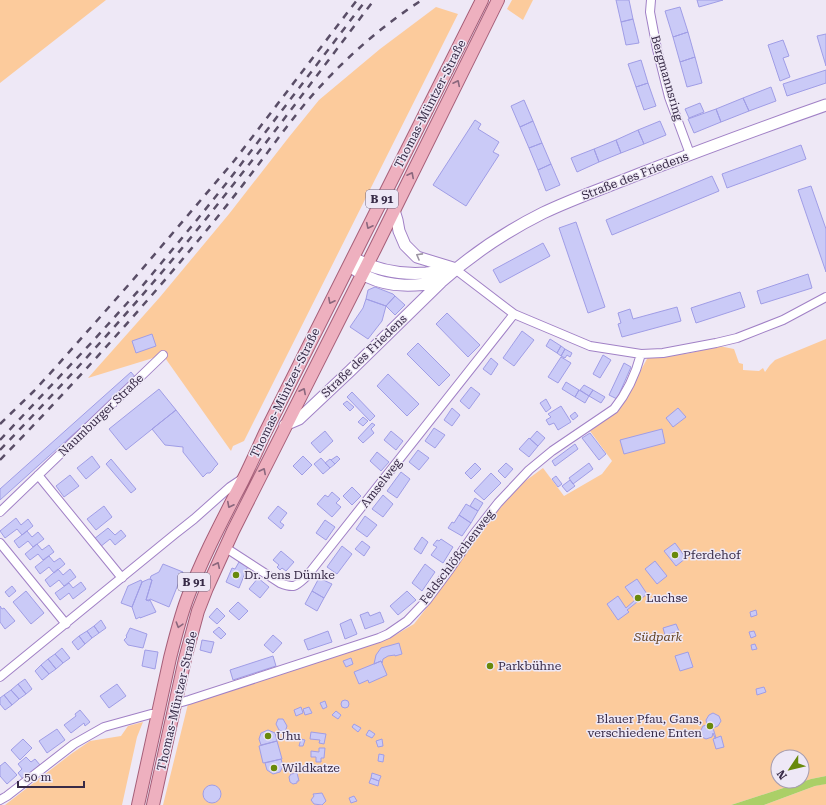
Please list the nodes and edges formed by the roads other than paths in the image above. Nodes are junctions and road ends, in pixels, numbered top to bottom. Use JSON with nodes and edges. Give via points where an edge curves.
{"nodes":[{"id":1,"x":482,"y":0,"type":"edge"},
{"id":2,"x":498,"y":0,"type":"edge"},
{"id":3,"x":651,"y":0,"type":"edge"},
{"id":4,"x":826,"y":105,"type":"edge"},
{"id":5,"x":690,"y":154,"type":"junction"},
{"id":6,"x":394,"y":210,"type":"junction"},
{"id":7,"x":351,"y":262,"type":"junction"},
{"id":8,"x":364,"y":269,"type":"junction"},
{"id":9,"x":455,"y":269,"type":"junction"},
{"id":10,"x":440,"y":282,"type":"junction"},
{"id":11,"x":826,"y":297,"type":"edge"},
{"id":12,"x":514,"y":314,"type":"junction"},
{"id":13,"x":641,"y":354,"type":"junction"},
{"id":14,"x":163,"y":355,"type":"dead end"},
{"id":15,"x":286,"y":426,"type":"junction"},
{"id":16,"x":38,"y":475,"type":"junction"},
{"id":17,"x":244,"y":479,"type":"junction"},
{"id":18,"x":0,"y":512,"type":"edge"},
{"id":19,"x":0,"y":543,"type":"edge"},
{"id":20,"x":229,"y":550,"type":"junction"},
{"id":21,"x":122,"y":578,"type":"junction"},
{"id":22,"x":66,"y":624,"type":"junction"},
{"id":23,"x":0,"y":678,"type":"edge"},
{"id":24,"x":176,"y":701,"type":"junction"},
{"id":25,"x":158,"y":714,"type":"junction"},
{"id":26,"x":0,"y":800,"type":"edge"},
{"id":27,"x":138,"y":805,"type":"edge"},
{"id":28,"x":153,"y":805,"type":"edge"}],
"edges":[{"from":1,"to":7,"type":"main road","name":"Thomas-Müntzer-Straße","number":"B 91","one_way":true},
{"from":6,"to":2,"type":"main road","name":"Thomas-Müntzer-Straße","number":"B 91","one_way":true},
{"from":3,"to":5,"type":"street","name":"Bergmannsring","via":[[650,12],[669,97]]},
{"from":4,"to":5,"type":"street","name":"Straße des Friedens"},
{"from":5,"to":9,"type":"street","name":"Straße des Friedens","via":[[543,213]]},
{"from":6,"to":8,"type":"main road","name":"Thomas-Müntzer-Straße","number":"B 91"},
{"from":9,"to":6,"type":"street","one_way":true,"via":[[417,257],[405,245],[398,231]]},
{"from":7,"to":8,"type":"street","name":"Straße des Friedens"},
{"from":7,"to":17,"type":"main road","name":"Thomas-Müntzer-Straße","number":"B 91","one_way":true},
{"from":8,"to":9,"type":"street","name":"Straße des Friedens","via":[[426,273]]},
{"from":8,"to":10,"type":"street","name":"Straße des Friedens","via":[[376,280],[387,283],[416,285]]},
{"from":15,"to":8,"type":"main road","name":"Thomas-Müntzer-Straße","number":"B 91","one_way":true},
{"from":9,"to":10,"type":"street","name":"Straße des Friedens"},
{"from":9,"to":12,"type":"street"},
{"from":10,"to":15,"type":"street","name":"Straße des Friedens","via":[[299,419]]},
{"from":11,"to":13,"type":"street","via":[[783,320],[736,338],[663,353]]},
{"from":12,"to":13,"type":"street","via":[[590,346]]},
{"from":12,"to":20,"type":"street","name":"Amselweg","via":[[299,583],[293,587],[280,583]]},
{"from":13,"to":24,"type":"street","name":"Feldschlößchenweg","via":[[628,388],[614,409],[552,451],[529,470],[498,503],[427,600],[407,621],[379,638],[189,700]]},
{"from":14,"to":16,"type":"street","name":"Naumburger Straße"},
{"from":20,"to":15,"type":"main road","name":"Thomas-Müntzer-Straße","number":"B 91","one_way":true,"via":[[233,531]]},
{"from":16,"to":18,"type":"street","name":"Naumburger Straße"},
{"from":16,"to":21,"type":"street"},
{"from":17,"to":21,"type":"street","via":[[230,487]]},
{"from":17,"to":25,"type":"main road","name":"Thomas-Müntzer-Straße","number":"B 91","one_way":true,"via":[[187,598]]},
{"from":19,"to":22,"type":"street"},
{"from":24,"to":20,"type":"main road","name":"Thomas-Müntzer-Straße","number":"B 91","one_way":true,"via":[[185,659],[206,588]]},
{"from":21,"to":22,"type":"street"},
{"from":22,"to":23,"type":"street"},
{"from":24,"to":28,"type":"main road","name":"Thomas-Müntzer-Straße","number":"B 91"},
{"from":25,"to":26,"type":"street","via":[[104,727],[74,744]]},
{"from":25,"to":27,"type":"main road","name":"Thomas-Müntzer-Straße","number":"B 91"}]}
